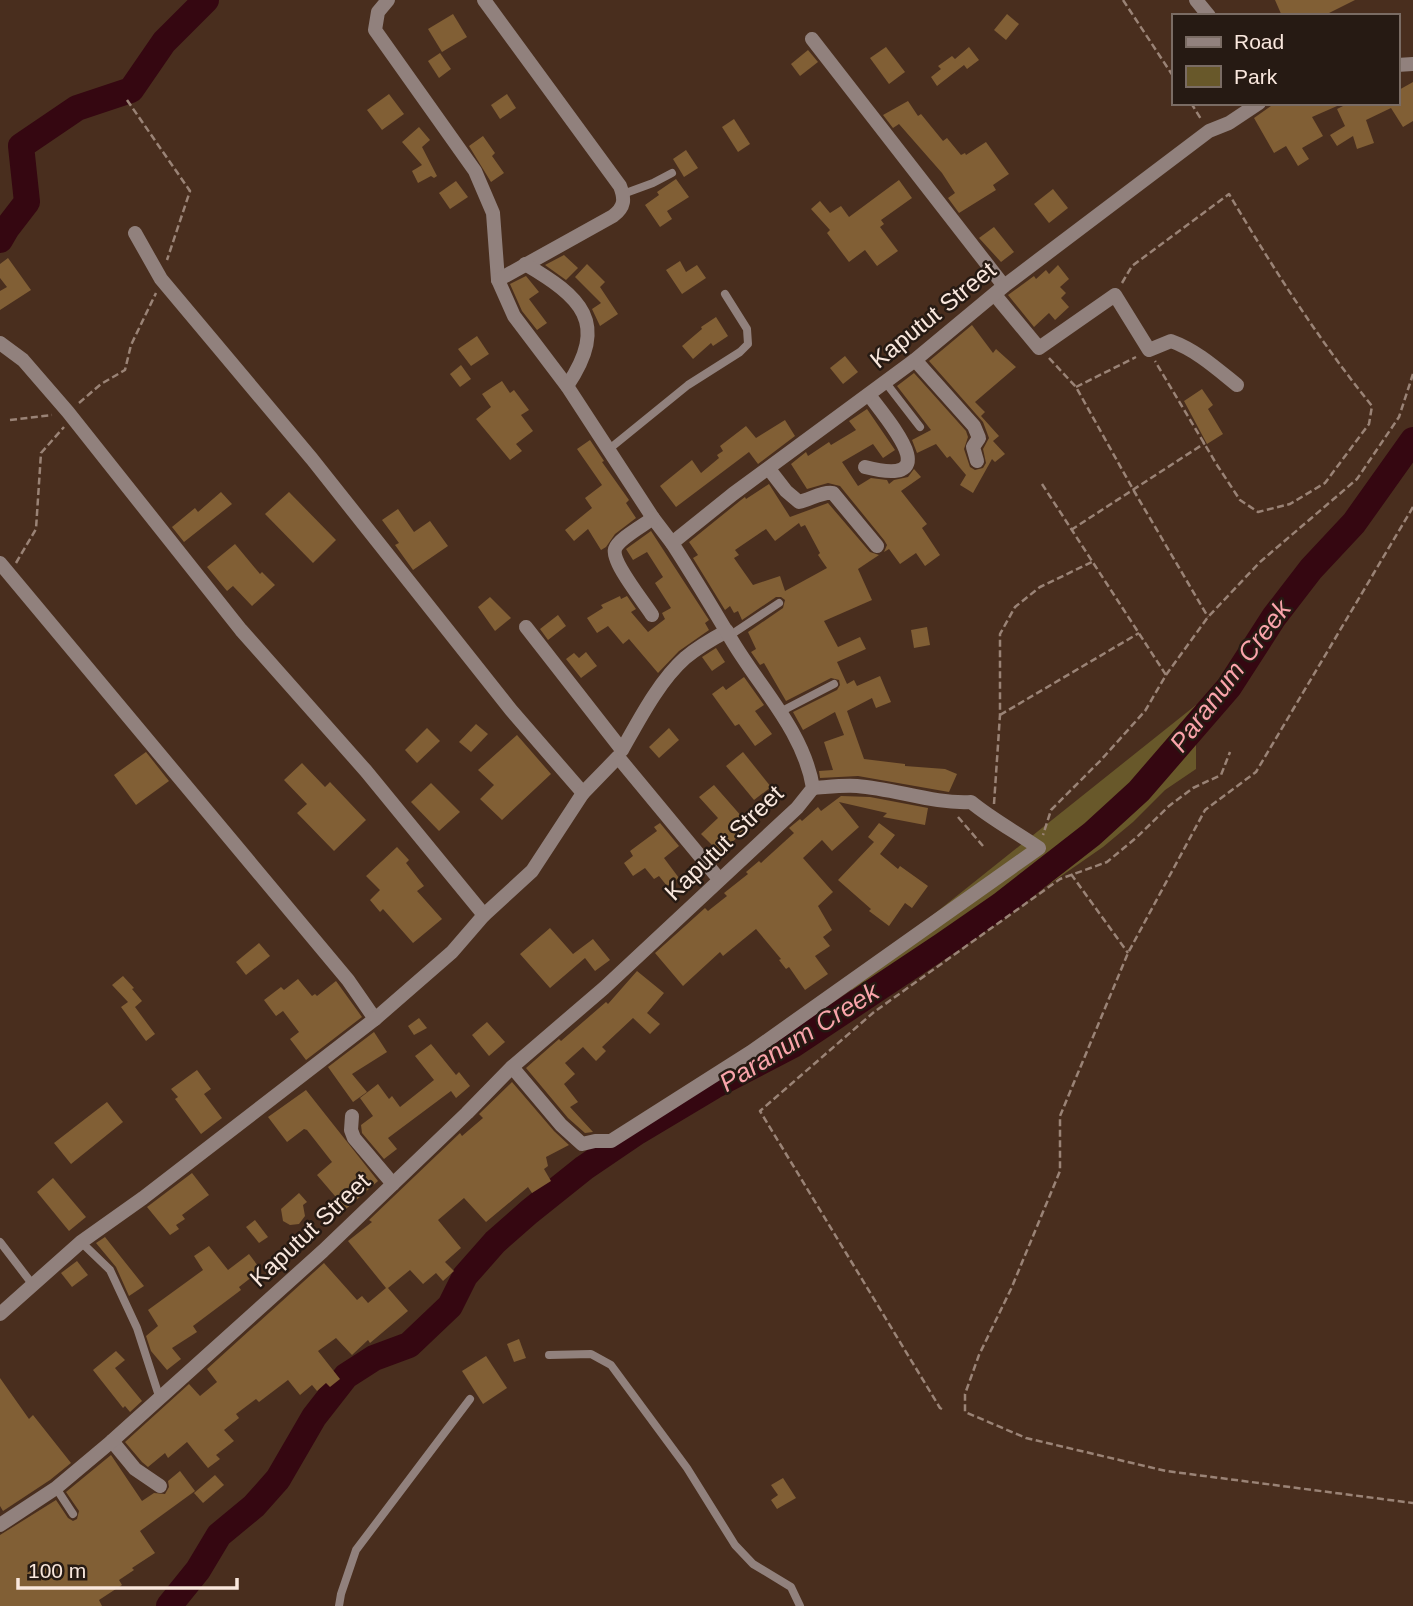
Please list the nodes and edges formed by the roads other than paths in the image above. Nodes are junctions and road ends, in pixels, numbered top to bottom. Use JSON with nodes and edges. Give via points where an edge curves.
{"nodes":[{"id":1,"x":388,"y":0,"type":"edge"},
{"id":2,"x":484,"y":0,"type":"edge"},
{"id":3,"x":1196,"y":0,"type":"edge"},
{"id":4,"x":1207,"y":14,"type":"edge"},
{"id":5,"x":812,"y":39,"type":"dead end"},
{"id":6,"x":1256,"y":105,"type":"edge"},
{"id":7,"x":672,"y":173,"type":"dead end"},
{"id":8,"x":623,"y":194,"type":"junction"},
{"id":9,"x":135,"y":233,"type":"dead end"},
{"id":10,"x":525,"y":264,"type":"junction"},
{"id":11,"x":498,"y":280,"type":"junction"},
{"id":12,"x":999,"y":291,"type":"junction"},
{"id":13,"x":725,"y":294,"type":"dead end"},
{"id":14,"x":0,"y":342,"type":"edge"},
{"id":15,"x":915,"y":360,"type":"junction"},
{"id":16,"x":886,"y":383,"type":"junction"},
{"id":17,"x":1237,"y":385,"type":"dead end"},
{"id":18,"x":567,"y":386,"type":"junction"},
{"id":19,"x":869,"y":396,"type":"junction"},
{"id":20,"x":920,"y":427,"type":"dead end"},
{"id":21,"x":608,"y":450,"type":"junction"},
{"id":22,"x":977,"y":461,"type":"dead end"},
{"id":23,"x":865,"y":467,"type":"dead end"},
{"id":24,"x":769,"y":469,"type":"junction"},
{"id":25,"x":653,"y":518,"type":"junction"},
{"id":26,"x":672,"y":542,"type":"junction"},
{"id":27,"x":877,"y":546,"type":"dead end"},
{"id":28,"x":5,"y":569,"type":"edge"},
{"id":29,"x":779,"y":603,"type":"dead end"},
{"id":30,"x":652,"y":615,"type":"dead end"},
{"id":31,"x":526,"y":626,"type":"dead end"},
{"id":32,"x":728,"y":634,"type":"junction"},
{"id":33,"x":834,"y":684,"type":"dead end"},
{"id":34,"x":780,"y":712,"type":"junction"},
{"id":35,"x":620,"y":753,"type":"junction"},
{"id":36,"x":813,"y":788,"type":"junction"},
{"id":37,"x":583,"y":793,"type":"junction"},
{"id":38,"x":719,"y":879,"type":"junction"},
{"id":39,"x":484,"y":915,"type":"junction"},
{"id":40,"x":374,"y":1018,"type":"junction"},
{"id":41,"x":512,"y":1067,"type":"junction"},
{"id":42,"x":352,"y":1116,"type":"dead end"},
{"id":43,"x":393,"y":1184,"type":"junction"},
{"id":44,"x":0,"y":1242,"type":"edge"},
{"id":45,"x":81,"y":1242,"type":"junction"},
{"id":46,"x":33,"y":1285,"type":"junction"},
{"id":47,"x":0,"y":1314,"type":"edge"},
{"id":48,"x":549,"y":1355,"type":"dead end"},
{"id":49,"x":159,"y":1396,"type":"junction"},
{"id":50,"x":470,"y":1399,"type":"dead end"},
{"id":51,"x":112,"y":1441,"type":"junction"},
{"id":52,"x":160,"y":1486,"type":"dead end"},
{"id":53,"x":55,"y":1488,"type":"junction"},
{"id":54,"x":73,"y":1514,"type":"dead end"},
{"id":55,"x":0,"y":1525,"type":"edge"},
{"id":56,"x":339,"y":1606,"type":"edge"},
{"id":57,"x":800,"y":1606,"type":"edge"}],
"edges":[{"from":1,"to":11,"type":"street","via":[[378,12],[375,30],[485,189],[494,213]]},
{"from":2,"to":8,"type":"street"},
{"from":3,"to":4,"type":"street"},
{"from":5,"to":12,"type":"street"},
{"from":6,"to":12,"type":"street","name":"Kaputut Street","via":[[1209,131]]},
{"from":7,"to":8,"type":"lane"},
{"from":8,"to":10,"type":"street","via":[[620,211]]},
{"from":9,"to":37,"type":"street","via":[[161,279]]},
{"from":10,"to":11,"type":"street"},
{"from":10,"to":18,"type":"street","via":[[558,284],[582,308],[586,319],[583,360]]},
{"from":11,"to":18,"type":"street","via":[[514,316]]},
{"from":12,"to":15,"type":"street","name":"Kaputut Street"},
{"from":12,"to":17,"type":"street","via":[[1039,348],[1115,295],[1149,350],[1171,341],[1181,344]]},
{"from":13,"to":21,"type":"lane","via":[[747,329],[748,344],[698,377]]},
{"from":14,"to":39,"type":"street","via":[[23,360],[68,412],[241,630],[366,771]]},
{"from":15,"to":16,"type":"street","name":"Kaputut Street"},
{"from":15,"to":22,"type":"street","via":[[974,426],[979,438],[973,447]]},
{"from":16,"to":19,"type":"street","name":"Kaputut Street"},
{"from":16,"to":20,"type":"lane"},
{"from":18,"to":21,"type":"street"},
{"from":19,"to":23,"type":"street","via":[[899,435],[908,458],[897,472]]},
{"from":19,"to":24,"type":"street","name":"Kaputut Street"},
{"from":21,"to":25,"type":"street"},
{"from":24,"to":26,"type":"street","name":"Kaputut Street"},
{"from":24,"to":27,"type":"street","via":[[799,502],[833,493]]},
{"from":25,"to":26,"type":"street"},
{"from":25,"to":30,"type":"street","via":[[621,541],[614,552]]},
{"from":26,"to":32,"type":"street","name":"Kaputut Street"},
{"from":28,"to":40,"type":"street","via":[[348,980]]},
{"from":29,"to":32,"type":"lane"},
{"from":31,"to":35,"type":"street"},
{"from":32,"to":34,"type":"street","name":"Kaputut Street"},
{"from":32,"to":35,"type":"street","via":[[682,660]]},
{"from":33,"to":34,"type":"lane"},
{"from":34,"to":36,"type":"street","name":"Kaputut Street","via":[[809,764]]},
{"from":35,"to":37,"type":"street"},
{"from":35,"to":38,"type":"street"},
{"from":36,"to":38,"type":"street","name":"Kaputut Street"},
{"from":36,"to":41,"type":"street","via":[[857,786],[948,803],[971,802],[1039,848],[751,1052],[611,1141],[582,1144]]},
{"from":37,"to":39,"type":"street","via":[[532,871]]},
{"from":38,"to":41,"type":"street","name":"Kaputut Street"},
{"from":39,"to":40,"type":"street","via":[[452,952]]},
{"from":40,"to":45,"type":"street"},
{"from":41,"to":43,"type":"street","name":"Kaputut Street"},
{"from":42,"to":43,"type":"street","via":[[354,1138]]},
{"from":43,"to":49,"type":"street","name":"Kaputut Street"},
{"from":44,"to":46,"type":"lane"},
{"from":45,"to":46,"type":"street"},
{"from":45,"to":49,"type":"lane","via":[[110,1270],[137,1328]]},
{"from":46,"to":47,"type":"street"},
{"from":48,"to":57,"type":"lane","via":[[592,1354],[611,1365],[687,1468],[734,1545],[753,1564],[791,1587]]},
{"from":49,"to":51,"type":"street","name":"Kaputut Street"},
{"from":50,"to":56,"type":"lane","via":[[356,1550]]},
{"from":51,"to":52,"type":"street","via":[[135,1469]]},
{"from":51,"to":53,"type":"street","name":"Kaputut Street"},
{"from":53,"to":54,"type":"lane"},
{"from":53,"to":55,"type":"street","name":"Kaputut Street"}]}
